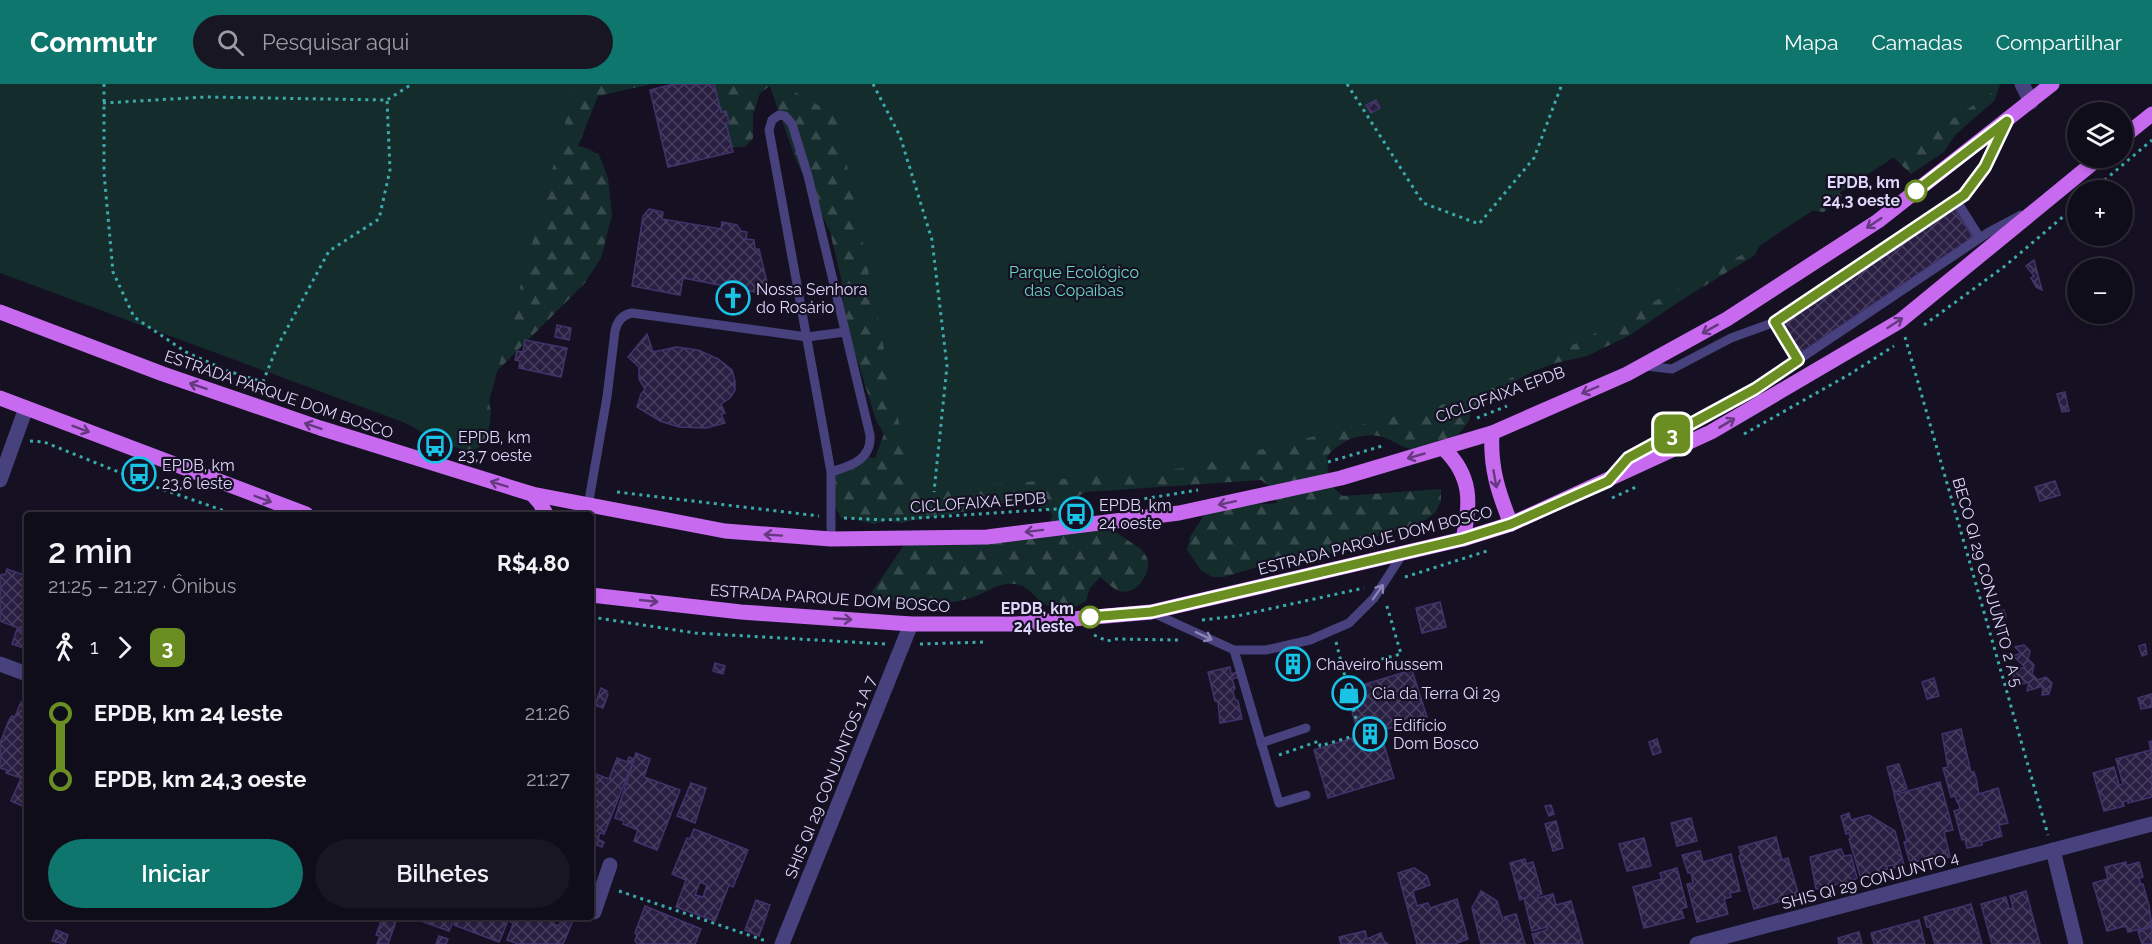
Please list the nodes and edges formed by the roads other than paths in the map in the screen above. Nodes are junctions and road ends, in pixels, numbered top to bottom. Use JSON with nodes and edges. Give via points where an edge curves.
{"nodes":[{"id":1,"x":2022,"y":84,"type":"edge"},
{"id":2,"x":2052,"y":84,"type":"edge"},
{"id":3,"x":2031,"y":102,"type":"junction"},
{"id":4,"x":2152,"y":114,"type":"edge"},
{"id":5,"x":2007,"y":121,"type":"junction"},
{"id":6,"x":2133,"y":129,"type":"edge"},
{"id":7,"x":2087,"y":168,"type":"edge"},
{"id":8,"x":1956,"y":200,"type":"junction"},
{"id":9,"x":2044,"y":203,"type":"junction"},
{"id":10,"x":1980,"y":238,"type":"junction"},
{"id":11,"x":0,"y":312,"type":"edge"},
{"id":12,"x":1775,"y":322,"type":"junction"},
{"id":13,"x":845,"y":332,"type":"junction"},
{"id":14,"x":807,"y":338,"type":"junction"},
{"id":15,"x":1798,"y":360,"type":"junction"},
{"id":16,"x":1643,"y":365,"type":"junction"},
{"id":17,"x":0,"y":398,"type":"edge"},
{"id":18,"x":26,"y":408,"type":"junction"},
{"id":19,"x":1492,"y":433,"type":"junction"},
{"id":20,"x":1444,"y":449,"type":"junction"},
{"id":21,"x":831,"y":472,"type":"junction"},
{"id":22,"x":0,"y":480,"type":"edge"},
{"id":23,"x":1608,"y":481,"type":"junction"},
{"id":24,"x":532,"y":495,"type":"junction"},
{"id":25,"x":593,"y":510,"type":"edge"},
{"id":26,"x":301,"y":512,"type":"edge"},
{"id":27,"x":545,"y":512,"type":"edge"},
{"id":28,"x":1511,"y":524,"type":"junction"},
{"id":29,"x":831,"y":539,"type":"junction"},
{"id":30,"x":1463,"y":539,"type":"junction"},
{"id":31,"x":1402,"y":555,"type":"junction"},
{"id":32,"x":594,"y":595,"type":"edge"},
{"id":33,"x":1151,"y":612,"type":"junction"},
{"id":34,"x":911,"y":624,"type":"junction"},
{"id":35,"x":1234,"y":650,"type":"junction"},
{"id":36,"x":0,"y":664,"type":"edge"},
{"id":37,"x":24,"y":673,"type":"edge"},
{"id":38,"x":1306,"y":728,"type":"dead end"},
{"id":39,"x":1262,"y":743,"type":"junction"},
{"id":40,"x":1306,"y":795,"type":"dead end"},
{"id":41,"x":2152,"y":824,"type":"edge"},
{"id":42,"x":2053,"y":850,"type":"junction"},
{"id":43,"x":610,"y":865,"type":"dead end"},
{"id":44,"x":597,"y":884,"type":"edge"},
{"id":45,"x":594,"y":912,"type":"dead end"},
{"id":46,"x":777,"y":943,"type":"edge"},
{"id":47,"x":1697,"y":944,"type":"edge"},
{"id":48,"x":2076,"y":944,"type":"edge"}],
"edges":[{"from":1,"to":3,"type":"street"},
{"from":2,"to":3,"type":"main road","name":"ESTRADA PARQUE DOM BOSCO"},
{"from":3,"to":5,"type":"main road","name":"ESTRADA PARQUE DOM BOSCO"},
{"from":4,"to":6,"type":"main road"},
{"from":5,"to":8,"type":"lane","via":[[1985,167]]},
{"from":5,"to":16,"type":"main road","name":"ESTRADA PARQUE DOM BOSCO","one_way":true,"via":[[1878,221],[1727,319]]},
{"from":7,"to":9,"type":"main road","name":"ESTRADA PARQUE DOM BOSCO"},
{"from":8,"to":10,"type":"lane"},
{"from":8,"to":12,"type":"lane"},
{"from":9,"to":10,"type":"lane"},
{"from":23,"to":9,"type":"main road","name":"ESTRADA PARQUE DOM BOSCO","one_way":true,"via":[[1711,432],[1900,321]]},
{"from":10,"to":15,"type":"lane"},
{"from":24,"to":11,"type":"main road","name":"ESTRADA PARQUE DOM BOSCO","one_way":true,"via":[[253,405]]},
{"from":12,"to":15,"type":"lane"},
{"from":12,"to":16,"type":"lane","via":[[1731,338],[1672,369]]},
{"from":13,"to":14,"type":"lane"},
{"from":13,"to":14,"type":"lane","via":[[795,133],[787,118],[778,115],[769,130]]},
{"from":13,"to":21,"type":"lane","via":[[871,441],[859,462]]},
{"from":14,"to":21,"type":"lane"},
{"from":14,"to":25,"type":"lane","via":[[627,314],[615,331],[591,488]]},
{"from":15,"to":23,"type":"lane","via":[[1755,389],[1628,458]]},
{"from":16,"to":19,"type":"main road","name":"ESTRADA PARQUE DOM BOSCO","one_way":true},
{"from":17,"to":18,"type":"main road"},
{"from":18,"to":22,"type":"street"},
{"from":18,"to":26,"type":"main road","one_way":true},
{"from":19,"to":20,"type":"main road","name":"ESTRADA PARQUE DOM BOSCO"},
{"from":19,"to":28,"type":"main road","one_way":true,"via":[[1497,491]]},
{"from":20,"to":29,"type":"main road","name":"ESTRADA PARQUE DOM BOSCO","one_way":true,"via":[[1341,478],[1179,513],[987,537]]},
{"from":20,"to":30,"type":"main road","via":[[1456,460],[1468,491]]},
{"from":21,"to":29,"type":"lane"},
{"from":23,"to":28,"type":"main road","name":"ESTRADA PARQUE DOM BOSCO"},
{"from":24,"to":25,"type":"main road","name":"ESTRADA PARQUE DOM BOSCO"},
{"from":24,"to":27,"type":"main road"},
{"from":29,"to":25,"type":"main road","name":"ESTRADA PARQUE DOM BOSCO","one_way":true,"via":[[725,531]]},
{"from":28,"to":30,"type":"main road","name":"ESTRADA PARQUE DOM BOSCO"},
{"from":30,"to":31,"type":"main road","name":"ESTRADA PARQUE DOM BOSCO"},
{"from":31,"to":33,"type":"main road","name":"ESTRADA PARQUE DOM BOSCO"},
{"from":35,"to":31,"type":"lane","one_way":true,"via":[[1266,650],[1310,640],[1349,623],[1374,598]]},
{"from":32,"to":34,"type":"main road","name":"ESTRADA PARQUE DOM BOSCO","one_way":true,"via":[[741,612]]},
{"from":33,"to":34,"type":"main road","name":"ESTRADA PARQUE DOM BOSCO","via":[[1017,624]]},
{"from":33,"to":35,"type":"lane","one_way":true},
{"from":34,"to":46,"type":"street","name":"SHIS QI 29 CONJUNTOS 1 A 7"},
{"from":35,"to":39,"type":"lane"},
{"from":36,"to":37,"type":"street"},
{"from":38,"to":39,"type":"lane"},
{"from":39,"to":40,"type":"lane","via":[[1279,803]]},
{"from":41,"to":42,"type":"street","name":"SHIS QI 29 CONJUNTO 4"},
{"from":42,"to":47,"type":"street","name":"SHIS QI 29 CONJUNTO 4"},
{"from":42,"to":48,"type":"street"},
{"from":43,"to":44,"type":"street"},
{"from":44,"to":45,"type":"street"}]}
